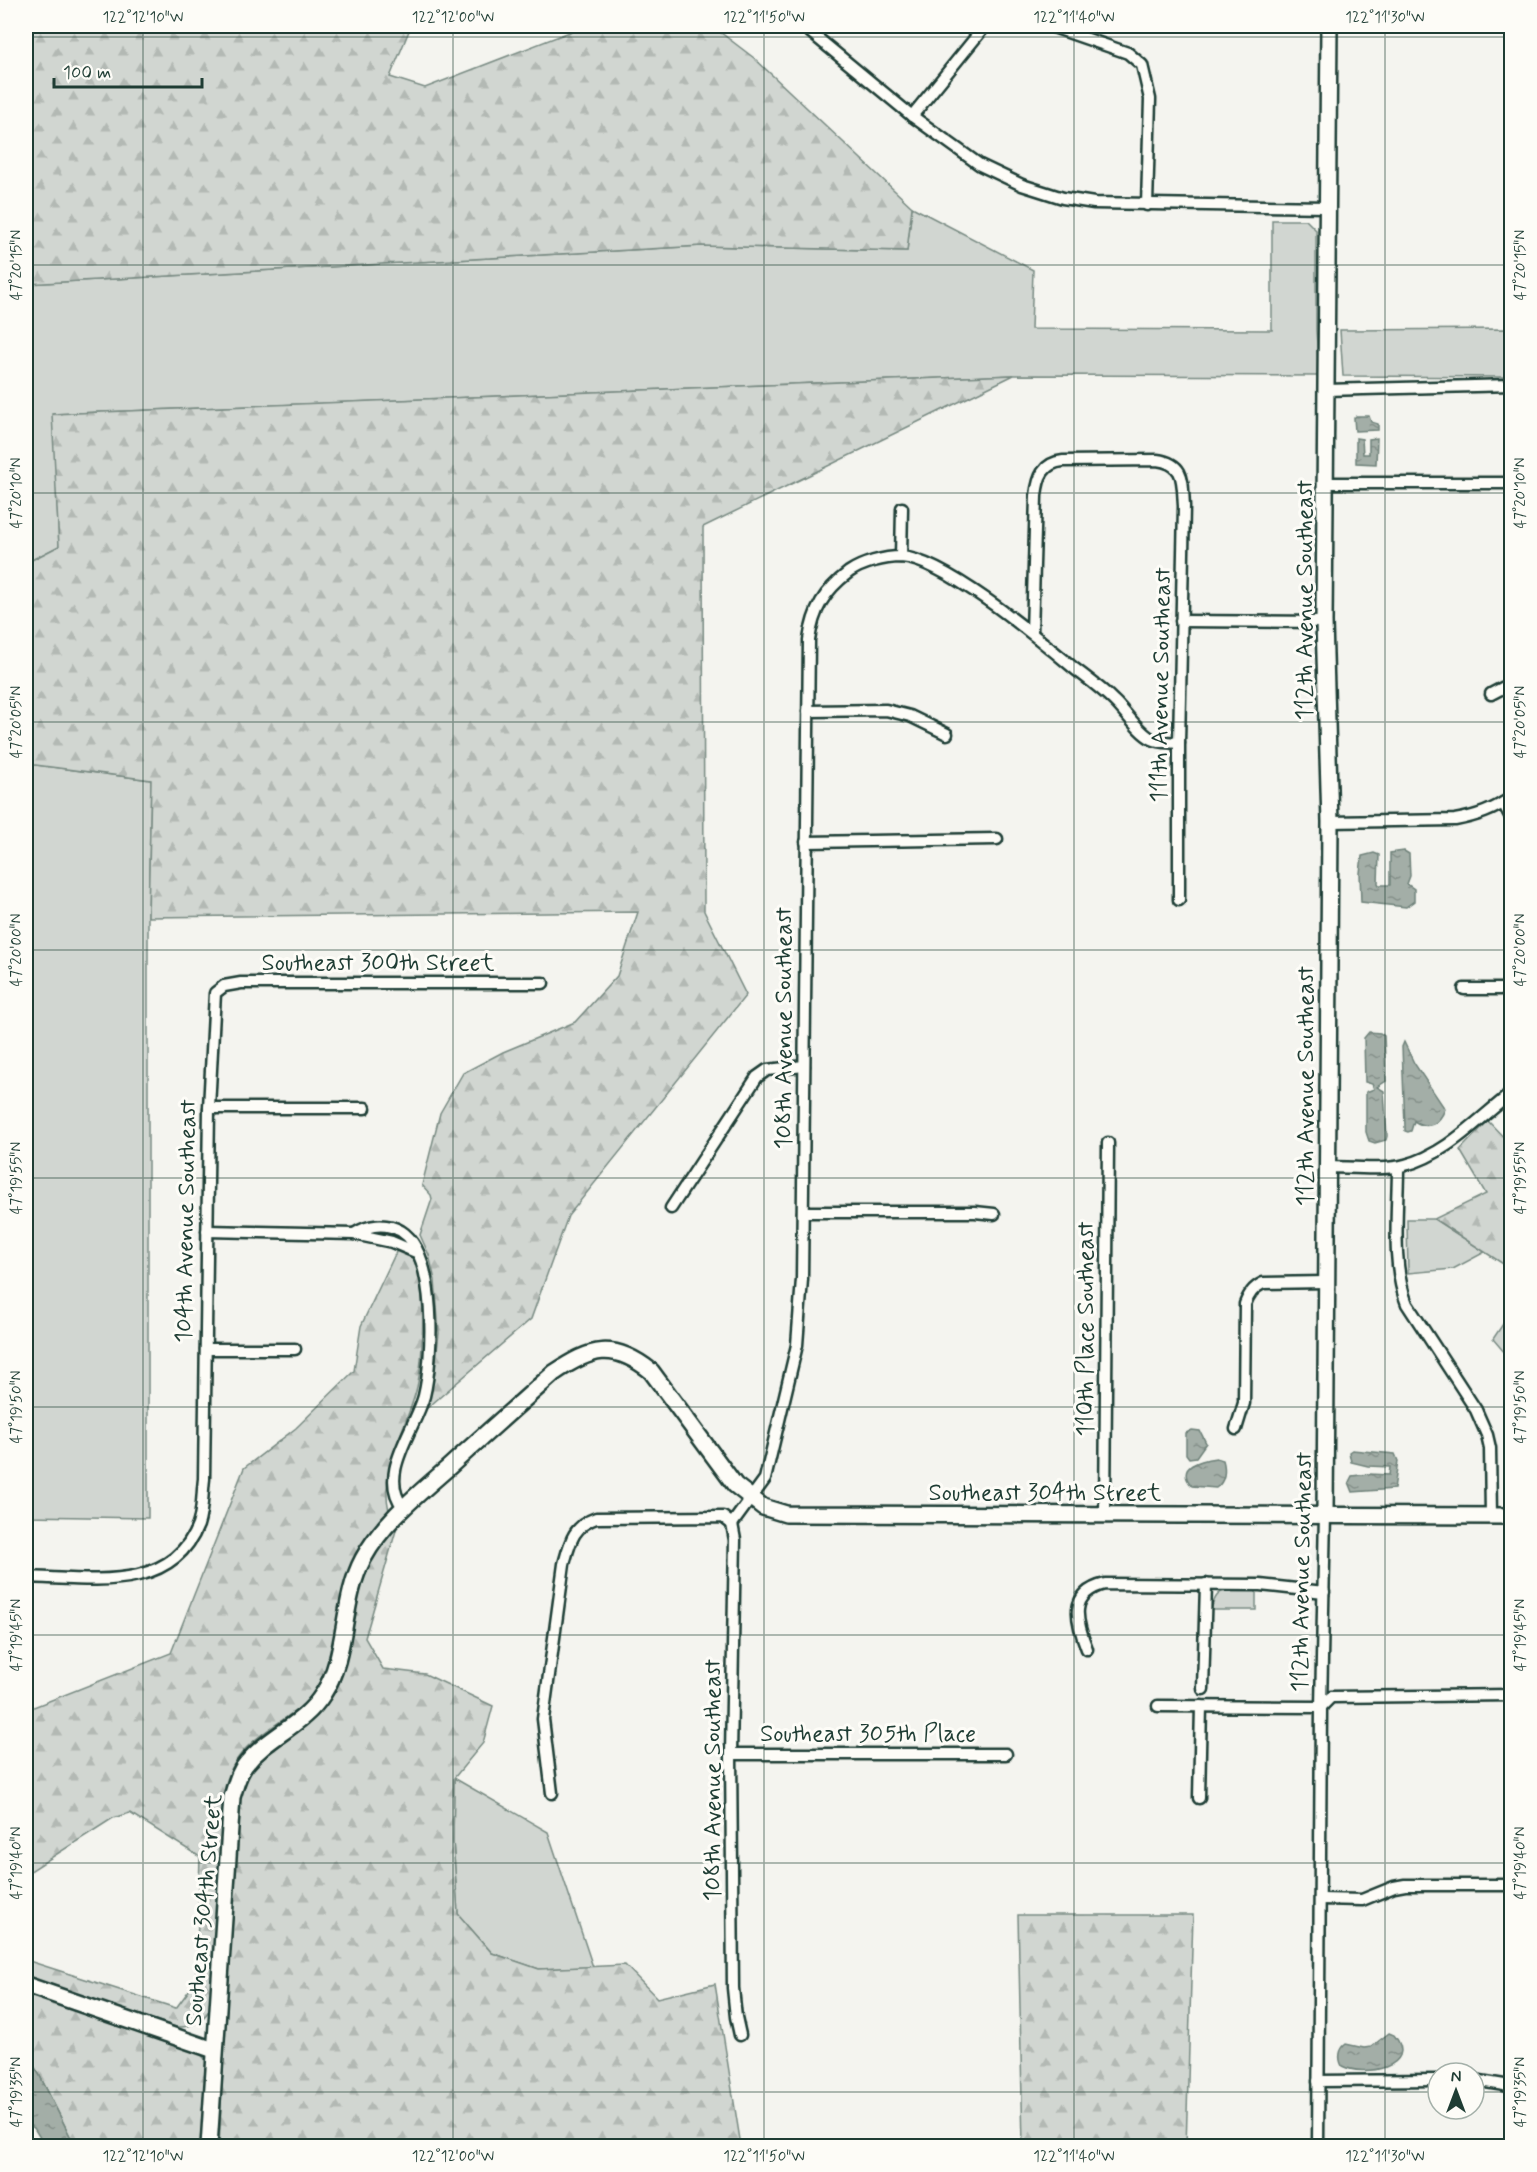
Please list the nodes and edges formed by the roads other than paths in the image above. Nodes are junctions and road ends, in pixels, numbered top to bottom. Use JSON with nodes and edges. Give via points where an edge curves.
{"nodes":[{"id":1,"x":803,"y":26,"type":"edge"},
{"id":2,"x":985,"y":26,"type":"edge"},
{"id":3,"x":1050,"y":26,"type":"edge"},
{"id":4,"x":1329,"y":26,"type":"edge"},
{"id":5,"x":912,"y":116,"type":"junction"},
{"id":6,"x":1147,"y":204,"type":"junction"},
{"id":7,"x":1328,"y":207,"type":"junction"},
{"id":8,"x":1512,"y":385,"type":"edge"},
{"id":9,"x":1326,"y":390,"type":"junction"},
{"id":10,"x":1326,"y":483,"type":"junction"},
{"id":11,"x":1512,"y":483,"type":"edge"},
{"id":12,"x":902,"y":508,"type":"dead end"},
{"id":13,"x":901,"y":557,"type":"junction"},
{"id":14,"x":1181,"y":621,"type":"junction"},
{"id":15,"x":1324,"y":622,"type":"junction"},
{"id":16,"x":1032,"y":633,"type":"junction"},
{"id":17,"x":1512,"y":683,"type":"edge"},
{"id":18,"x":1491,"y":694,"type":"dead end"},
{"id":19,"x":808,"y":711,"type":"junction"},
{"id":20,"x":947,"y":734,"type":"dead end"},
{"id":21,"x":1179,"y":743,"type":"junction"},
{"id":22,"x":1507,"y":800,"type":"edge"},
{"id":23,"x":1512,"y":819,"type":"edge"},
{"id":24,"x":1330,"y":822,"type":"junction"},
{"id":25,"x":997,"y":839,"type":"dead end"},
{"id":26,"x":806,"y":843,"type":"junction"},
{"id":27,"x":1179,"y":900,"type":"dead end"},
{"id":28,"x":543,"y":983,"type":"dead end"},
{"id":29,"x":1464,"y":989,"type":"dead end"},
{"id":30,"x":1512,"y":989,"type":"edge"},
{"id":31,"x":215,"y":993,"type":"joint"},
{"id":32,"x":804,"y":1066,"type":"junction"},
{"id":33,"x":1512,"y":1094,"type":"edge"},
{"id":34,"x":209,"y":1108,"type":"junction"},
{"id":35,"x":365,"y":1108,"type":"dead end"},
{"id":36,"x":1108,"y":1143,"type":"dead end"},
{"id":37,"x":1327,"y":1167,"type":"junction"},
{"id":38,"x":1398,"y":1167,"type":"junction"},
{"id":39,"x":671,"y":1208,"type":"dead end"},
{"id":40,"x":802,"y":1212,"type":"junction"},
{"id":41,"x":994,"y":1215,"type":"dead end"},
{"id":42,"x":207,"y":1231,"type":"junction"},
{"id":43,"x":354,"y":1234,"type":"junction"},
{"id":44,"x":419,"y":1253,"type":"junction"},
{"id":45,"x":1326,"y":1282,"type":"junction"},
{"id":46,"x":206,"y":1349,"type":"junction"},
{"id":47,"x":295,"y":1349,"type":"dead end"},
{"id":48,"x":1236,"y":1429,"type":"dead end"},
{"id":49,"x":752,"y":1499,"type":"junction"},
{"id":50,"x":403,"y":1507,"type":"junction"},
{"id":51,"x":1105,"y":1515,"type":"junction"},
{"id":52,"x":1325,"y":1515,"type":"junction"},
{"id":53,"x":1491,"y":1516,"type":"junction"},
{"id":54,"x":1512,"y":1516,"type":"edge"},
{"id":55,"x":732,"y":1524,"type":"junction"},
{"id":56,"x":26,"y":1577,"type":"edge"},
{"id":57,"x":1206,"y":1584,"type":"junction"},
{"id":58,"x":1324,"y":1592,"type":"junction"},
{"id":59,"x":1086,"y":1649,"type":"dead end"},
{"id":60,"x":1203,"y":1689,"type":"dead end"},
{"id":61,"x":1512,"y":1695,"type":"edge"},
{"id":62,"x":1158,"y":1706,"type":"dead end"},
{"id":63,"x":1201,"y":1706,"type":"junction"},
{"id":64,"x":1321,"y":1707,"type":"junction"},
{"id":65,"x":731,"y":1754,"type":"junction"},
{"id":66,"x":1006,"y":1754,"type":"dead end"},
{"id":67,"x":552,"y":1793,"type":"dead end"},
{"id":68,"x":1199,"y":1798,"type":"dead end"},
{"id":69,"x":1512,"y":1885,"type":"edge"},
{"id":70,"x":1321,"y":1899,"type":"junction"},
{"id":71,"x":26,"y":1985,"type":"edge"},
{"id":72,"x":740,"y":2035,"type":"dead end"},
{"id":73,"x":214,"y":2050,"type":"junction"},
{"id":74,"x":1426,"y":2080,"type":"edge"},
{"id":75,"x":1317,"y":2081,"type":"junction"},
{"id":76,"x":1486,"y":2082,"type":"edge"},
{"id":77,"x":1510,"y":2086,"type":"dead end"},
{"id":78,"x":209,"y":2146,"type":"edge"},
{"id":79,"x":1318,"y":2146,"type":"edge"}],
"edges":[{"from":1,"to":5,"type":"street"},
{"from":2,"to":5,"type":"street"},
{"from":3,"to":6,"type":"street","via":[[1128,53],[1142,65],[1150,99]]},
{"from":4,"to":7,"type":"street","name":"112th Avenue Southeast"},
{"from":5,"to":6,"type":"street","via":[[980,165],[1023,185],[1094,203]]},
{"from":6,"to":7,"type":"street"},
{"from":7,"to":9,"type":"street","name":"112th Avenue Southeast"},
{"from":8,"to":9,"type":"street"},
{"from":9,"to":10,"type":"street","name":"112th Avenue Southeast"},
{"from":10,"to":11,"type":"street"},
{"from":10,"to":15,"type":"street","name":"112th Avenue Southeast"},
{"from":12,"to":13,"type":"street"},
{"from":13,"to":16,"type":"street","via":[[949,575]]},
{"from":13,"to":19,"type":"street","name":"108th Avenue Southeast","via":[[857,566],[827,593],[816,609],[809,640]]},
{"from":14,"to":15,"type":"street"},
{"from":14,"to":16,"type":"street","name":"111th Avenue Southeast","via":[[1184,506],[1180,472],[1171,463],[1157,460],[1063,461],[1043,470],[1038,481]]},
{"from":14,"to":21,"type":"street","name":"111th Avenue Southeast"},
{"from":15,"to":24,"type":"street","name":"112th Avenue Southeast"},
{"from":16,"to":21,"type":"street","via":[[1114,701],[1149,738]]},
{"from":17,"to":18,"type":"street"},
{"from":19,"to":20,"type":"street","via":[[886,710],[910,716]]},
{"from":19,"to":26,"type":"street","name":"108th Avenue Southeast"},
{"from":21,"to":27,"type":"street","name":"111th Avenue Southeast"},
{"from":22,"to":23,"type":"street"},
{"from":22,"to":24,"type":"street","via":[[1483,814],[1455,820]]},
{"from":24,"to":37,"type":"street","name":"112th Avenue Southeast"},
{"from":25,"to":26,"type":"street"},
{"from":26,"to":32,"type":"street","name":"108th Avenue Southeast"},
{"from":28,"to":31,"type":"street","name":"Southeast 300th Street","via":[[241,983],[224,986]]},
{"from":29,"to":30,"type":"street"},
{"from":31,"to":34,"type":"street","name":"104th Avenue Southeast"},
{"from":32,"to":39,"type":"street","via":[[767,1070],[757,1077]]},
{"from":32,"to":40,"type":"street","name":"108th Avenue Southeast"},
{"from":33,"to":38,"type":"street","via":[[1440,1149]]},
{"from":34,"to":35,"type":"street"},
{"from":34,"to":42,"type":"street","name":"104th Avenue Southeast"},
{"from":36,"to":51,"type":"street","name":"110th Place Southeast"},
{"from":37,"to":38,"type":"street"},
{"from":37,"to":45,"type":"street","name":"112th Avenue Southeast"},
{"from":38,"to":53,"type":"street","via":[[1401,1289],[1476,1410],[1487,1435]]},
{"from":40,"to":41,"type":"street"},
{"from":40,"to":49,"type":"street","name":"108th Avenue Southeast","via":[[797,1344],[765,1479]]},
{"from":42,"to":43,"type":"street"},
{"from":42,"to":46,"type":"street","name":"104th Avenue Southeast"},
{"from":43,"to":44,"type":"street"},
{"from":43,"to":44,"type":"street","via":[[375,1225],[398,1229],[409,1237]]},
{"from":44,"to":50,"type":"street","via":[[427,1282],[429,1355],[424,1396],[396,1467],[396,1498]]},
{"from":45,"to":48,"type":"street","via":[[1263,1283],[1254,1288],[1245,1304],[1244,1403]]},
{"from":45,"to":52,"type":"street","name":"112th Avenue Southeast"},
{"from":46,"to":47,"type":"street"},
{"from":46,"to":56,"type":"street","name":"104th Avenue Southeast","via":[[201,1512],[198,1525],[180,1553],[168,1563],[126,1579]]},
{"from":49,"to":50,"type":"street","name":"Southeast 304th Street","via":[[735,1485],[651,1371],[634,1358],[604,1351],[576,1358],[554,1373]]},
{"from":49,"to":51,"type":"street","name":"Southeast 304th Street","via":[[775,1512],[797,1515]]},
{"from":49,"to":55,"type":"street"},
{"from":50,"to":73,"type":"street","name":"Southeast 304th Street","via":[[361,1562],[324,1694],[296,1725],[255,1754],[238,1777],[232,1797]]},
{"from":51,"to":52,"type":"street","name":"Southeast 304th Street"},
{"from":52,"to":53,"type":"street","name":"Southeast 304th Street"},
{"from":52,"to":58,"type":"street","name":"112th Avenue Southeast"},
{"from":53,"to":54,"type":"street","name":"Southeast 304th Street"},
{"from":55,"to":65,"type":"street","name":"108th Avenue Southeast","via":[[735,1540]]},
{"from":55,"to":67,"type":"street","via":[[723,1517],[597,1518],[579,1527],[568,1550],[561,1580],[543,1719]]},
{"from":57,"to":58,"type":"street"},
{"from":57,"to":59,"type":"street","via":[[1104,1584],[1088,1590],[1078,1603]]},
{"from":57,"to":60,"type":"street"},
{"from":58,"to":64,"type":"street","name":"112th Avenue Southeast"},
{"from":61,"to":64,"type":"street","via":[[1331,1697]]},
{"from":62,"to":63,"type":"street"},
{"from":63,"to":64,"type":"street"},
{"from":63,"to":68,"type":"street"},
{"from":64,"to":70,"type":"street","name":"112th Avenue Southeast"},
{"from":65,"to":66,"type":"street","name":"Southeast 305th Place"},
{"from":65,"to":72,"type":"street","name":"108th Avenue Southeast","via":[[734,2001]]},
{"from":69,"to":70,"type":"street","via":[[1406,1886],[1362,1900]]},
{"from":70,"to":75,"type":"street","name":"112th Avenue Southeast"},
{"from":71,"to":73,"type":"street"},
{"from":73,"to":78,"type":"street"},
{"from":74,"to":75,"type":"street"},
{"from":75,"to":79,"type":"street","name":"112th Avenue Southeast"},
{"from":76,"to":77,"type":"street"}]}
